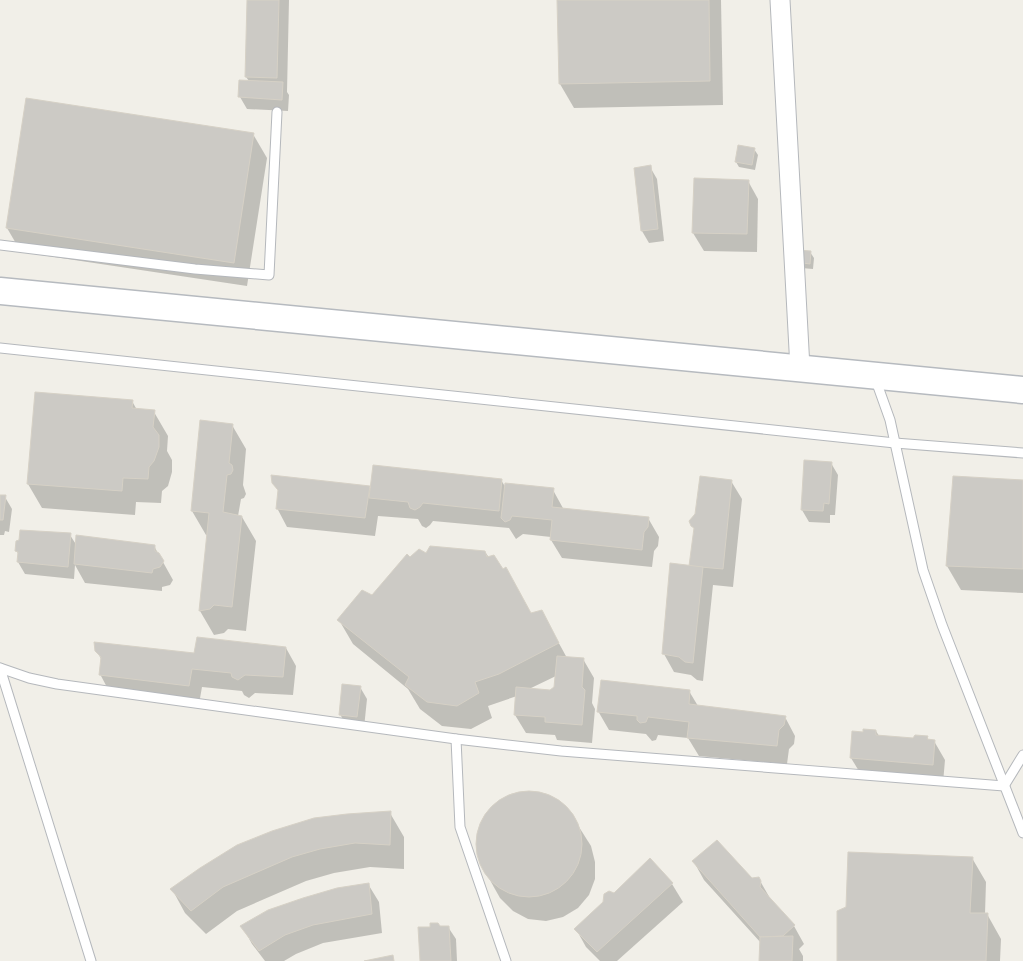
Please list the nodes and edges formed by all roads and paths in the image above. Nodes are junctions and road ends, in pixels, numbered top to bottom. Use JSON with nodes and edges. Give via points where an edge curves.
{"nodes":[{"id":1,"x":780,"y":0,"type":"edge"},
{"id":2,"x":277,"y":112,"type":"dead end"},
{"id":3,"x":0,"y":245,"type":"edge"},
{"id":4,"x":0,"y":291,"type":"edge"},
{"id":5,"x":0,"y":348,"type":"edge"},
{"id":6,"x":800,"y":368,"type":"junction"},
{"id":7,"x":874,"y":376,"type":"junction"},
{"id":8,"x":1023,"y":390,"type":"edge"},
{"id":9,"x":895,"y":443,"type":"junction"},
{"id":10,"x":1023,"y":453,"type":"edge"},
{"id":11,"x":456,"y":739,"type":"junction"},
{"id":12,"x":1023,"y":755,"type":"edge"},
{"id":13,"x":1004,"y":786,"type":"junction"},
{"id":14,"x":1023,"y":833,"type":"edge"},
{"id":15,"x":91,"y":961,"type":"edge"},
{"id":16,"x":506,"y":961,"type":"edge"}],
"edges":[{"from":1,"to":6,"type":"street"},
{"from":2,"to":3,"type":"lane","via":[[269,275]]},
{"from":4,"to":6,"type":"main road"},
{"from":5,"to":9,"type":"lane"},
{"from":6,"to":7,"type":"main road"},
{"from":7,"to":8,"type":"main road"},
{"from":7,"to":9,"type":"lane"},
{"from":9,"to":10,"type":"lane"},
{"from":9,"to":13,"type":"lane","via":[[923,570]]},
{"from":11,"to":13,"type":"lane","via":[[561,752]]},
{"from":11,"to":15,"type":"lane","via":[[57,684],[0,668]]},
{"from":11,"to":16,"type":"lane","via":[[460,826]]},
{"from":12,"to":13,"type":"lane"},
{"from":13,"to":14,"type":"lane"}]}
